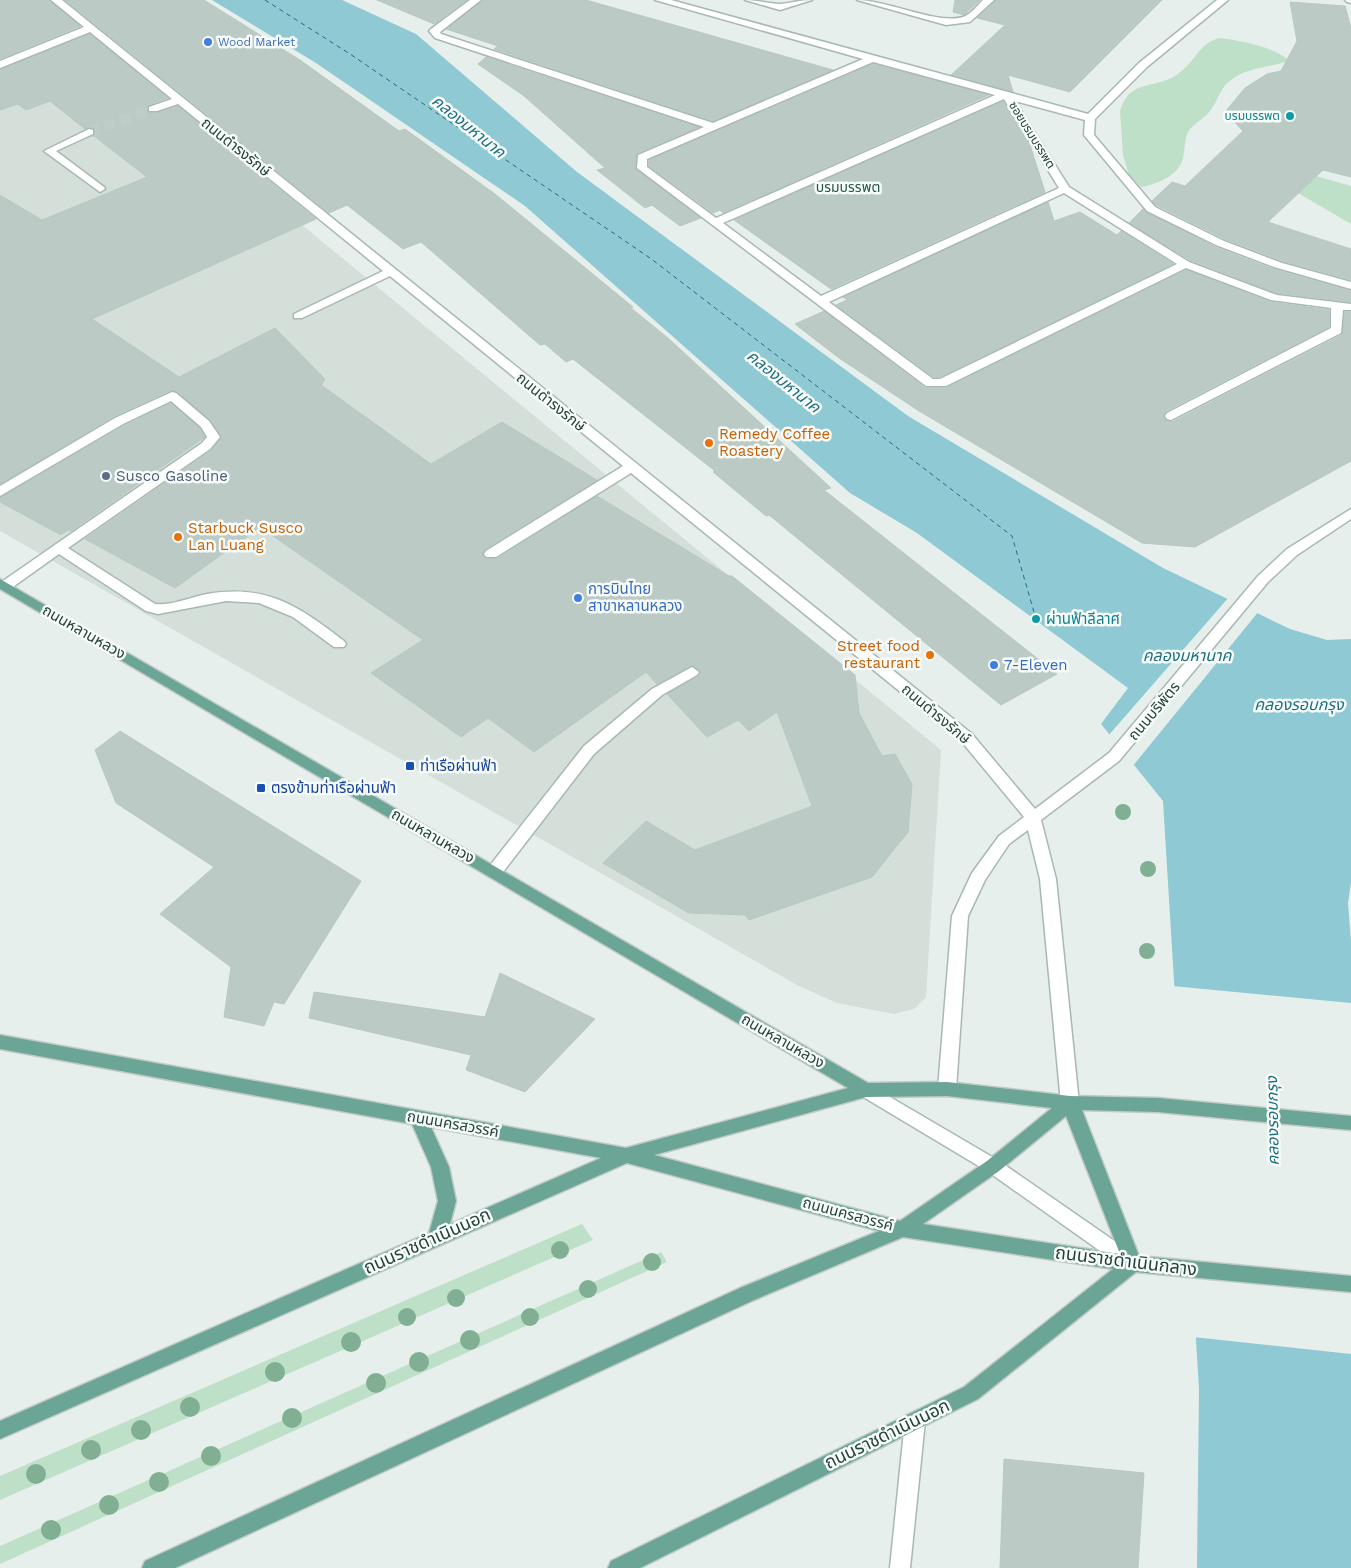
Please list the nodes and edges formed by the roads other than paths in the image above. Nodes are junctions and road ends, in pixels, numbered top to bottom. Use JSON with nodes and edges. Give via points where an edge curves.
{"nodes":[{"id":1,"x":56,"y":0,"type":"edge"},
{"id":2,"x":476,"y":0,"type":"edge"},
{"id":3,"x":660,"y":0,"type":"edge"},
{"id":4,"x":750,"y":0,"type":"edge"},
{"id":5,"x":807,"y":0,"type":"edge"},
{"id":6,"x":862,"y":0,"type":"edge"},
{"id":7,"x":989,"y":0,"type":"edge"},
{"id":8,"x":1223,"y":0,"type":"edge"},
{"id":9,"x":91,"y":28,"type":"junction"},
{"id":10,"x":873,"y":58,"type":"junction"},
{"id":11,"x":0,"y":65,"type":"edge"},
{"id":12,"x":1006,"y":94,"type":"junction"},
{"id":13,"x":178,"y":100,"type":"junction"},
{"id":14,"x":152,"y":109,"type":"tunnel mouth"},
{"id":15,"x":1090,"y":118,"type":"junction"},
{"id":16,"x":715,"y":127,"type":"junction"},
{"id":17,"x":89,"y":132,"type":"tunnel mouth"},
{"id":18,"x":100,"y":189,"type":"dead end"},
{"id":19,"x":1065,"y":189,"type":"junction"},
{"id":20,"x":716,"y":222,"type":"junction"},
{"id":21,"x":1185,"y":264,"type":"junction"},
{"id":22,"x":390,"y":272,"type":"junction"},
{"id":23,"x":1351,"y":286,"type":"edge"},
{"id":24,"x":820,"y":301,"type":"junction"},
{"id":25,"x":1337,"y":306,"type":"junction"},
{"id":26,"x":1351,"y":307,"type":"edge"},
{"id":27,"x":298,"y":316,"type":"dead end"},
{"id":28,"x":1171,"y":416,"type":"dead end"},
{"id":29,"x":631,"y":467,"type":"junction"},
{"id":30,"x":0,"y":492,"type":"edge"},
{"id":31,"x":1351,"y":513,"type":"edge"},
{"id":32,"x":59,"y":548,"type":"junction"},
{"id":33,"x":491,"y":554,"type":"dead end"},
{"id":34,"x":2,"y":584,"type":"edge"},
{"id":35,"x":339,"y":644,"type":"dead end"},
{"id":36,"x":692,"y":672,"type":"dead end"},
{"id":37,"x":1033,"y":817,"type":"junction"},
{"id":38,"x":494,"y":872,"type":"junction"},
{"id":39,"x":0,"y":1042,"type":"edge"},
{"id":40,"x":947,"y":1089,"type":"junction"},
{"id":41,"x":866,"y":1090,"type":"junction"},
{"id":42,"x":1070,"y":1103,"type":"junction"},
{"id":43,"x":418,"y":1117,"type":"junction"},
{"id":44,"x":1351,"y":1123,"type":"edge"},
{"id":45,"x":626,"y":1155,"type":"junction"},
{"id":46,"x":993,"y":1166,"type":"junction"},
{"id":47,"x":902,"y":1229,"type":"junction"},
{"id":48,"x":437,"y":1236,"type":"junction"},
{"id":49,"x":1133,"y":1264,"type":"junction"},
{"id":50,"x":1351,"y":1284,"type":"edge"},
{"id":51,"x":915,"y":1421,"type":"junction"},
{"id":52,"x":0,"y":1430,"type":"edge"},
{"id":53,"x":152,"y":1568,"type":"edge"},
{"id":54,"x":618,"y":1568,"type":"edge"},
{"id":55,"x":900,"y":1568,"type":"edge"}],
"edges":[{"from":1,"to":9,"type":"street","name":"ถนนดำรงรักษ์"},
{"from":2,"to":16,"type":"street","via":[[437,26],[434,31],[438,36]]},
{"from":3,"to":10,"type":"street","name":"ซอยบรมบรรพต"},
{"from":4,"to":5,"type":"street","via":[[780,6]]},
{"from":6,"to":7,"type":"street","via":[[946,22],[967,20]]},
{"from":8,"to":15,"type":"street","via":[[1143,65]]},
{"from":9,"to":11,"type":"street"},
{"from":9,"to":13,"type":"street","name":"ถนนดำรงรักษ์"},
{"from":10,"to":12,"type":"street","name":"ซอยบรมบรรพต"},
{"from":10,"to":16,"type":"street"},
{"from":12,"to":15,"type":"street"},
{"from":12,"to":19,"type":"street","name":"ซอยบรมบรรพต"},
{"from":12,"to":20,"type":"street"},
{"from":13,"to":14,"type":"street"},
{"from":13,"to":22,"type":"street","name":"ถนนดำรงรักษ์"},
{"from":15,"to":23,"type":"street","via":[[1089,134],[1150,209],[1220,243],[1278,265]]},
{"from":16,"to":20,"type":"street","via":[[642,157],[640,162],[642,168]]},
{"from":17,"to":18,"type":"street","via":[[49,151]]},
{"from":19,"to":21,"type":"street","name":"ซอยบรมบรรพต"},
{"from":19,"to":24,"type":"street"},
{"from":20,"to":24,"type":"street"},
{"from":21,"to":24,"type":"street","via":[[942,383],[934,384],[925,381]]},
{"from":21,"to":25,"type":"street","name":"ซอยบรมบรรพต","via":[[1275,298]]},
{"from":22,"to":27,"type":"street"},
{"from":22,"to":29,"type":"street","name":"ถนนดำรงรักษ์"},
{"from":25,"to":26,"type":"street","name":"ซอยบรมบรรพต"},
{"from":25,"to":28,"type":"street","via":[[1336,330]]},
{"from":29,"to":33,"type":"street"},
{"from":29,"to":37,"type":"street","name":"ถนนดำรงรักษ์","via":[[967,738]]},
{"from":30,"to":32,"type":"street","via":[[119,421],[172,396],[212,431],[214,436],[206,446]]},
{"from":31,"to":37,"type":"street","name":"ถนนบริพัตร","via":[[1292,552],[1263,579],[1114,757]]},
{"from":32,"to":34,"type":"street"},
{"from":32,"to":35,"type":"street","via":[[151,608],[214,596],[250,597],[276,602],[294,611]]},
{"from":34,"to":38,"type":"main road","name":"ถนนหลานหลวง"},
{"from":36,"to":38,"type":"street","via":[[657,692],[590,750]]},
{"from":37,"to":40,"type":"street","via":[[1004,840],[978,877],[960,916]]},
{"from":37,"to":42,"type":"street","name":"ถนนดำรงรักษ์","via":[[1048,879]]},
{"from":38,"to":41,"type":"main road","name":"ถนนหลานหลวง"},
{"from":39,"to":43,"type":"main road","name":"ถนนนครสวรรค์"},
{"from":40,"to":41,"type":"main road"},
{"from":40,"to":42,"type":"main road"},
{"from":41,"to":45,"type":"main road","name":"ถนนราชดำเนินนอก"},
{"from":41,"to":46,"type":"street","name":"ถนนหลานหลวง"},
{"from":42,"to":44,"type":"main road","via":[[1158,1105]]},
{"from":42,"to":46,"type":"main road"},
{"from":42,"to":49,"type":"main road"},
{"from":43,"to":45,"type":"main road","name":"ถนนนครสวรรค์"},
{"from":43,"to":48,"type":"main road","via":[[440,1167],[446,1201]]},
{"from":45,"to":47,"type":"main road","name":"ถนนนครสวรรค์"},
{"from":45,"to":48,"type":"main road","name":"ถนนราชดำเนินนอก"},
{"from":46,"to":47,"type":"main road"},
{"from":46,"to":49,"type":"street","name":"ถนนหลานหลวง"},
{"from":47,"to":49,"type":"main road","name":"ถนนราชดำเนินกลาง"},
{"from":47,"to":53,"type":"main road","via":[[747,1294]]},
{"from":48,"to":52,"type":"main road","name":"ถนนราชดำเนินนอก"},
{"from":49,"to":50,"type":"main road","name":"ถนนราชดำเนินกลาง"},
{"from":49,"to":51,"type":"main road","name":"ถนนราชดำเนินนอก","via":[[971,1393]]},
{"from":51,"to":54,"type":"main road","name":"ถนนราชดำเนินนอก"},
{"from":51,"to":55,"type":"street"}]}
